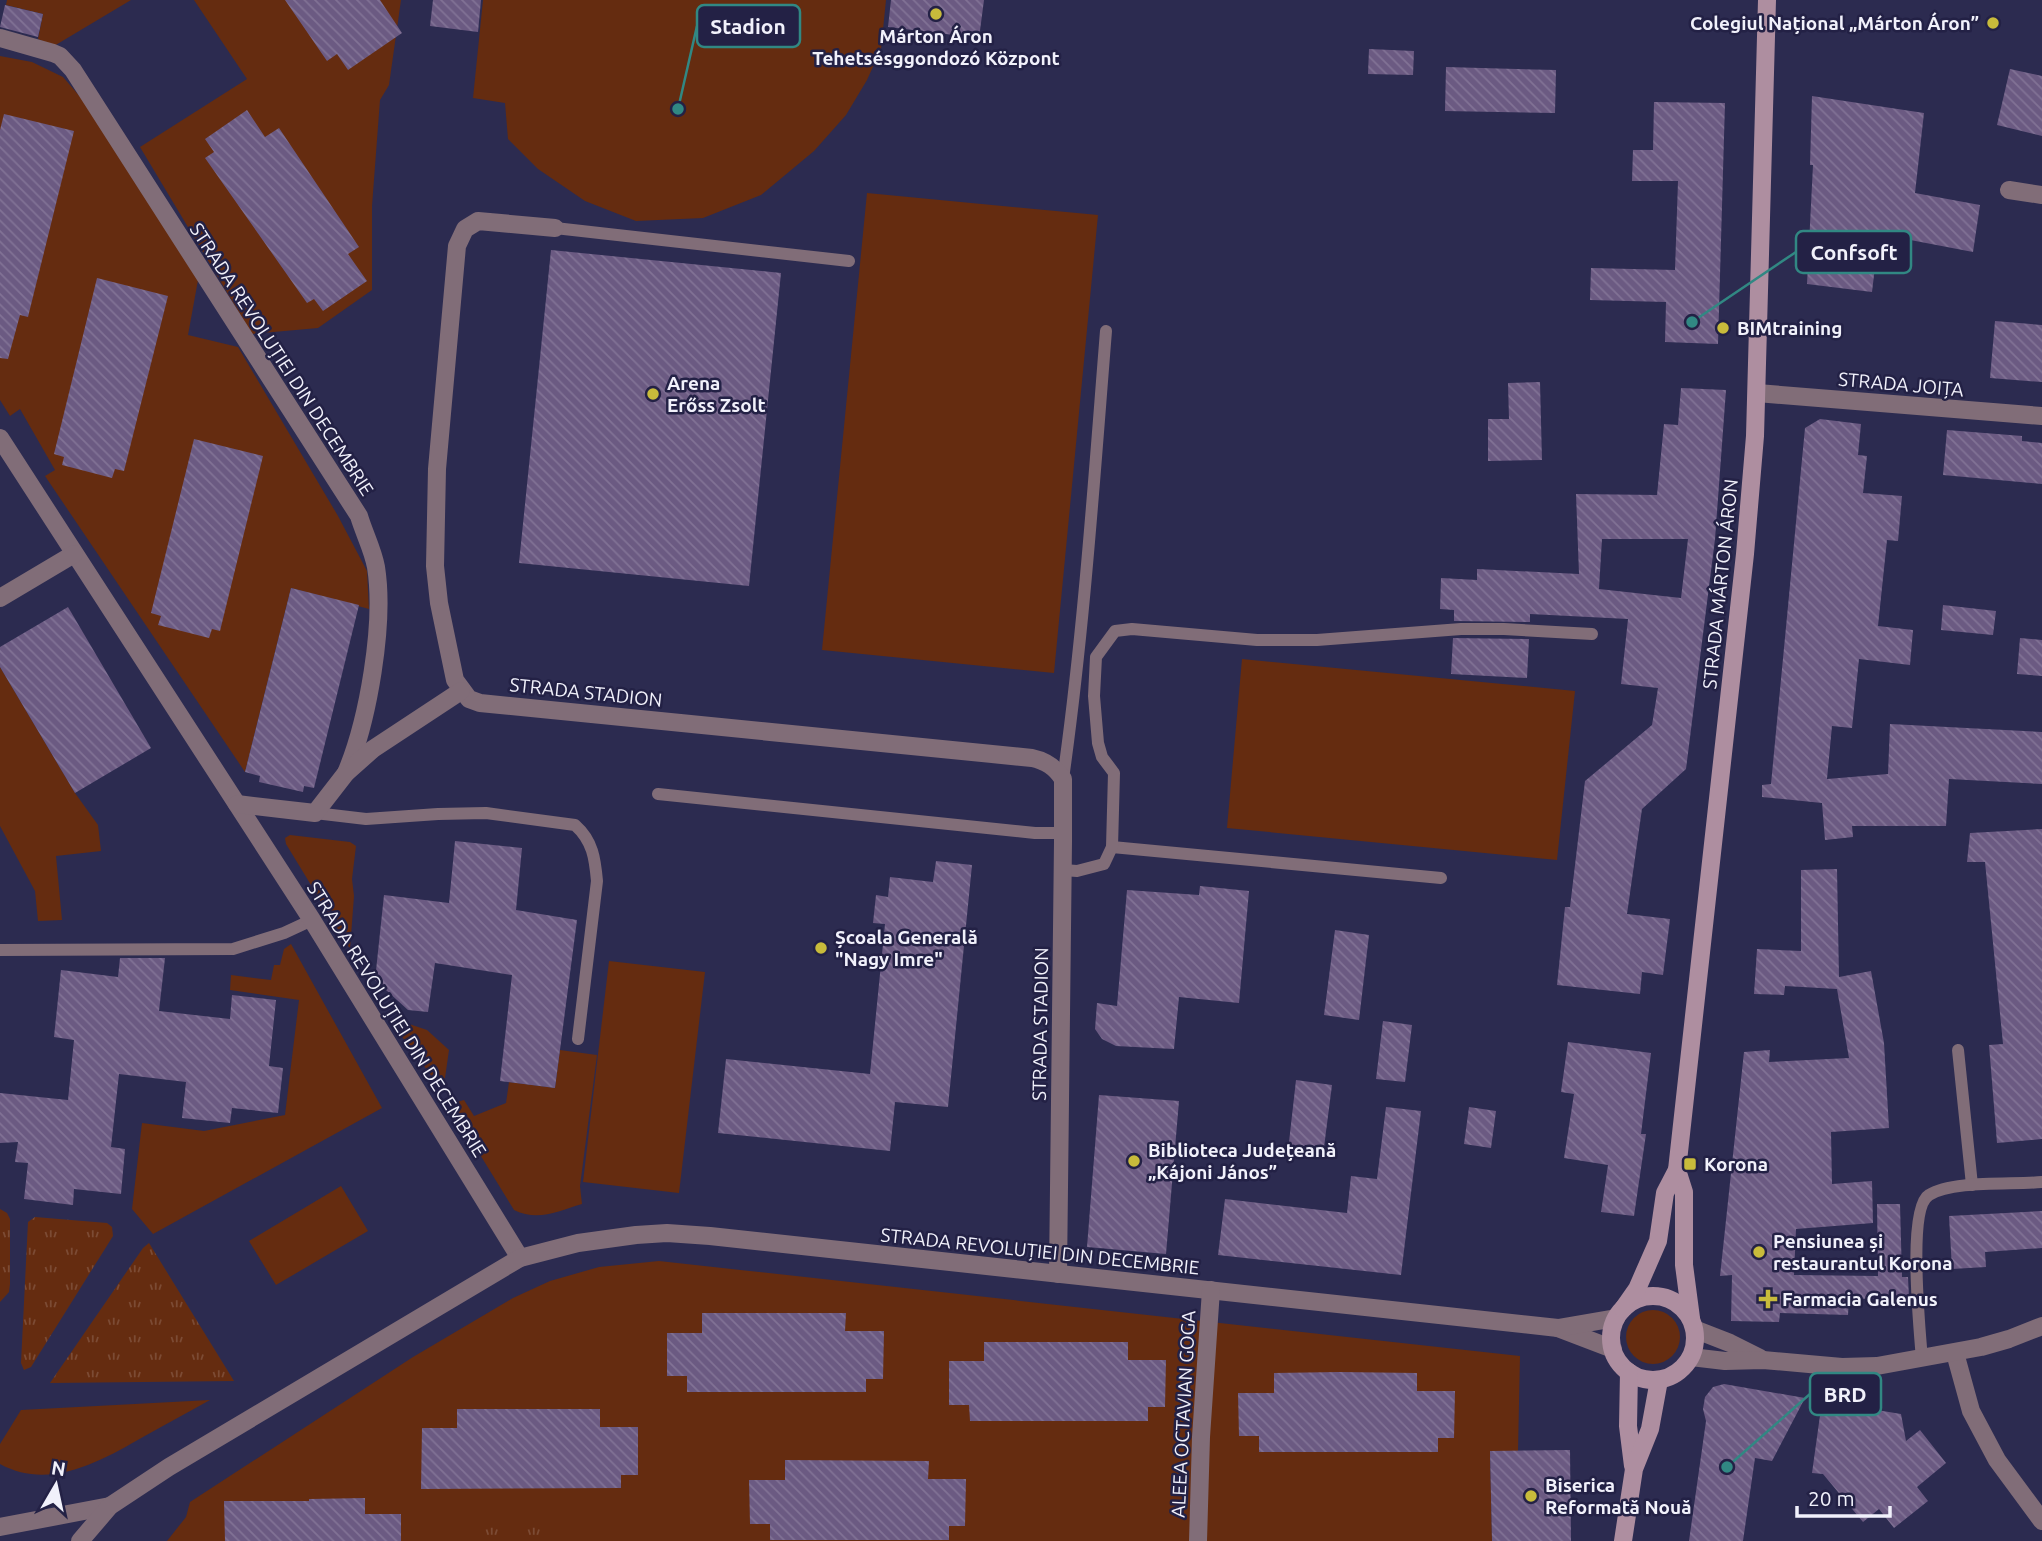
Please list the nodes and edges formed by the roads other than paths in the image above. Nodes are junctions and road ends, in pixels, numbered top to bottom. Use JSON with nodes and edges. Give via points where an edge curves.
{"nodes":[{"id":1,"x":1767,"y":0,"type":"edge"},
{"id":2,"x":0,"y":38,"type":"edge"},
{"id":3,"x":2009,"y":190,"type":"dead end"},
{"id":4,"x":2042,"y":195,"type":"edge"},
{"id":5,"x":555,"y":228,"type":"joint"},
{"id":6,"x":849,"y":261,"type":"dead end"},
{"id":7,"x":1106,"y":331,"type":"dead end"},
{"id":8,"x":1757,"y":393,"type":"junction"},
{"id":9,"x":2042,"y":416,"type":"edge"},
{"id":10,"x":0,"y":438,"type":"edge"},
{"id":11,"x":74,"y":554,"type":"junction"},
{"id":12,"x":0,"y":598,"type":"edge"},
{"id":13,"x":1592,"y":634,"type":"dead end"},
{"id":14,"x":461,"y":691,"type":"junction"},
{"id":15,"x":346,"y":773,"type":"junction"},
{"id":16,"x":1063,"y":779,"type":"junction"},
{"id":17,"x":657,"y":794,"type":"dead end"},
{"id":18,"x":237,"y":804,"type":"junction"},
{"id":19,"x":315,"y":813,"type":"junction"},
{"id":20,"x":1063,"y":833,"type":"junction"},
{"id":21,"x":1112,"y":847,"type":"junction"},
{"id":22,"x":1063,"y":870,"type":"junction"},
{"id":23,"x":1441,"y":878,"type":"dead end"},
{"id":24,"x":312,"y":919,"type":"junction"},
{"id":25,"x":0,"y":950,"type":"edge"},
{"id":26,"x":578,"y":1039,"type":"dead end"},
{"id":27,"x":1958,"y":1050,"type":"dead end"},
{"id":28,"x":1677,"y":1170,"type":"junction"},
{"id":29,"x":2042,"y":1182,"type":"edge"},
{"id":30,"x":1972,"y":1185,"type":"junction"},
{"id":31,"x":520,"y":1258,"type":"junction"},
{"id":32,"x":1058,"y":1274,"type":"junction"},
{"id":33,"x":1211,"y":1290,"type":"junction"},
{"id":34,"x":1620,"y":1314,"type":"junction"},
{"id":35,"x":1693,"y":1324,"type":"junction"},
{"id":36,"x":2042,"y":1326,"type":"edge"},
{"id":37,"x":1558,"y":1328,"type":"junction"},
{"id":38,"x":1613,"y":1349,"type":"junction"},
{"id":39,"x":1955,"y":1353,"type":"junction"},
{"id":40,"x":1691,"y":1357,"type":"junction"},
{"id":41,"x":1763,"y":1360,"type":"junction"},
{"id":42,"x":1922,"y":1360,"type":"junction"},
{"id":43,"x":1629,"y":1372,"type":"junction"},
{"id":44,"x":1659,"y":1380,"type":"junction"},
{"id":45,"x":1634,"y":1469,"type":"junction"},
{"id":46,"x":110,"y":1506,"type":"junction"},
{"id":47,"x":2042,"y":1521,"type":"edge"},
{"id":48,"x":0,"y":1527,"type":"edge"},
{"id":49,"x":80,"y":1541,"type":"edge"},
{"id":50,"x":1198,"y":1541,"type":"edge"},
{"id":51,"x":1623,"y":1541,"type":"edge"}],
"edges":[{"from":1,"to":8,"type":"main road","name":"STRADA MÁRTON ÁRON"},
{"from":2,"to":15,"type":"street","name":"STRADA REVOLUȚIEI DIN DECEMBRIE","via":[[53,52],[73,69],[359,516],[376,567],[378,600],[366,706]]},
{"from":3,"to":4,"type":"street"},
{"from":5,"to":6,"type":"lane"},
{"from":5,"to":14,"type":"street","via":[[478,221],[465,229],[457,246],[434,530],[439,603]]},
{"from":7,"to":16,"type":"lane","via":[[1085,589]]},
{"from":8,"to":9,"type":"street","name":"STRADA JOIȚA"},
{"from":8,"to":28,"type":"main road","name":"STRADA MÁRTON ÁRON","via":[[1745,554]]},
{"from":10,"to":11,"type":"street","name":"STRADA REVOLUȚIEI DIN DECEMBRIE"},
{"from":11,"to":12,"type":"street"},
{"from":11,"to":18,"type":"street","name":"STRADA REVOLUȚIEI DIN DECEMBRIE"},
{"from":13,"to":21,"type":"lane","via":[[1483,629],[1257,640],[1115,631],[1096,657],[1094,696],[1098,743],[1114,773]]},
{"from":14,"to":15,"type":"street","via":[[373,749]]},
{"from":14,"to":16,"type":"street","name":"STRADA STADION","via":[[480,703],[1032,758],[1050,764]]},
{"from":15,"to":19,"type":"street"},
{"from":16,"to":20,"type":"street","name":"STRADA STADION"},
{"from":17,"to":20,"type":"lane"},
{"from":18,"to":19,"type":"street"},
{"from":18,"to":24,"type":"street","name":"STRADA REVOLUȚIEI DIN DECEMBRIE"},
{"from":19,"to":26,"type":"lane","via":[[366,819],[486,813],[575,825],[594,856],[597,881]]},
{"from":20,"to":22,"type":"street","name":"STRADA STADION"},
{"from":21,"to":22,"type":"lane","via":[[1104,864]]},
{"from":21,"to":23,"type":"lane"},
{"from":22,"to":32,"type":"street","name":"STRADA STADION"},
{"from":24,"to":25,"type":"lane","via":[[233,949]]},
{"from":24,"to":31,"type":"street","name":"STRADA REVOLUȚIEI DIN DECEMBRIE"},
{"from":27,"to":30,"type":"lane"},
{"from":28,"to":34,"type":"main road","name":"STRADA MÁRTON ÁRON","via":[[1665,1193],[1658,1241],[1637,1289]]},
{"from":28,"to":35,"type":"main road","name":"STRADA MÁRTON ÁRON","via":[[1684,1192],[1684,1265]]},
{"from":29,"to":30,"type":"lane"},
{"from":30,"to":42,"type":"lane","via":[[1929,1194],[1922,1201],[1916,1233]]},
{"from":31,"to":32,"type":"street","name":"STRADA REVOLUȚIEI DIN DECEMBRIE","via":[[605,1238],[667,1234]]},
{"from":31,"to":46,"type":"street","name":"STRADA REVOLUȚIEI DIN DECEMBRIE"},
{"from":32,"to":33,"type":"street","name":"STRADA REVOLUȚIEI DIN DECEMBRIE"},
{"from":33,"to":37,"type":"street","name":"STRADA REVOLUȚIEI DIN DECEMBRIE"},
{"from":33,"to":50,"type":"street","name":"ALEEA OCTAVIAN GOGA"},
{"from":34,"to":35,"type":"main road","via":[[1640,1298],[1663,1298],[1674,1302]]},
{"from":34,"to":37,"type":"street","name":"STRADA REVOLUȚIEI DIN DECEMBRIE"},
{"from":34,"to":38,"type":"main road","via":[[1611,1338]]},
{"from":35,"to":40,"type":"main road"},
{"from":35,"to":41,"type":"street"},
{"from":36,"to":39,"type":"street"},
{"from":37,"to":38,"type":"street","name":"STRADA REVOLUȚIEI DIN DECEMBRIE"},
{"from":38,"to":43,"type":"main road"},
{"from":39,"to":42,"type":"street"},
{"from":39,"to":47,"type":"street","via":[[1971,1412],[1997,1460]]},
{"from":40,"to":41,"type":"street"},
{"from":40,"to":44,"type":"main road","via":[[1672,1376]]},
{"from":41,"to":42,"type":"street","via":[[1842,1367]]},
{"from":43,"to":44,"type":"main road"},
{"from":43,"to":45,"type":"main road","via":[[1628,1426]]},
{"from":44,"to":45,"type":"main road","via":[[1650,1429]]},
{"from":45,"to":51,"type":"main road"},
{"from":46,"to":48,"type":"street","name":"STRADA REVOLUȚIEI DIN DECEMBRIE"},
{"from":46,"to":49,"type":"street","name":"STRADA REVOLUȚIEI DIN DECEMBRIE"}]}
